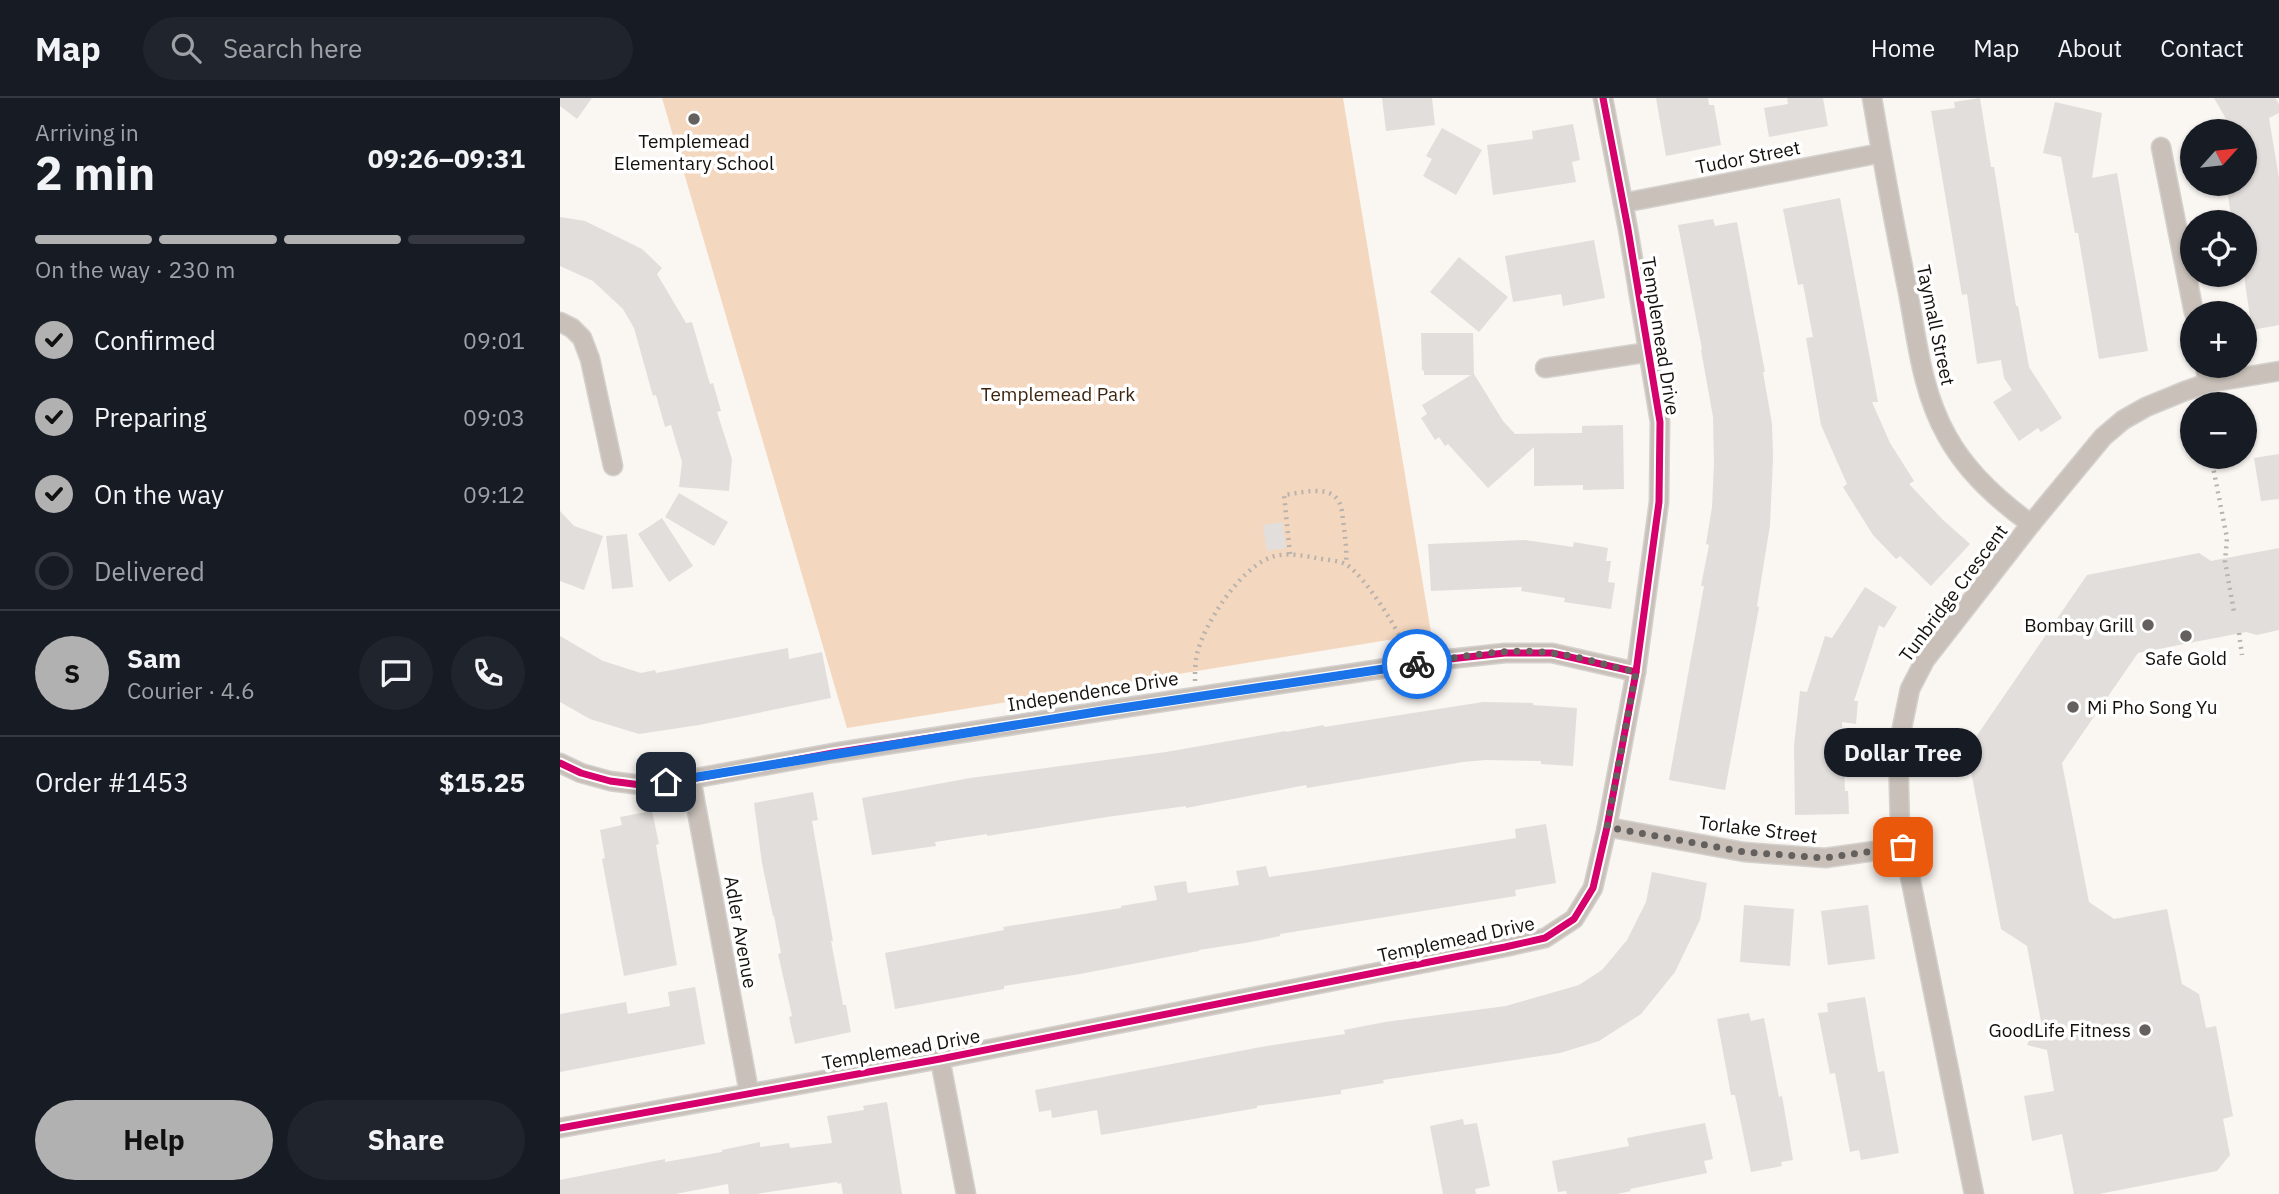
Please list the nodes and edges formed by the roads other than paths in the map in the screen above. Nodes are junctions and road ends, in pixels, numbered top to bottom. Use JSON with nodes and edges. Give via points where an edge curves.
{"nodes":[{"id":1,"x":1603,"y":98,"type":"edge"},
{"id":2,"x":1872,"y":98,"type":"edge"},
{"id":3,"x":2161,"y":147,"type":"dead end"},
{"id":4,"x":1881,"y":153,"type":"junction"},
{"id":5,"x":1623,"y":203,"type":"junction"},
{"id":6,"x":2192,"y":301,"type":"edge"},
{"id":7,"x":560,"y":322,"type":"edge"},
{"id":8,"x":1649,"y":352,"type":"junction"},
{"id":9,"x":1545,"y":368,"type":"dead end"},
{"id":10,"x":2279,"y":371,"type":"edge"},
{"id":11,"x":2257,"y":372,"type":"edge"},
{"id":12,"x":2200,"y":378,"type":"edge"},
{"id":13,"x":614,"y":466,"type":"dead end"},
{"id":14,"x":2031,"y":524,"type":"junction"},
{"id":15,"x":1636,"y":672,"type":"junction"},
{"id":16,"x":560,"y":763,"type":"edge"},
{"id":17,"x":691,"y":779,"type":"junction"},
{"id":18,"x":1607,"y":827,"type":"junction"},
{"id":19,"x":1903,"y":847,"type":"junction"},
{"id":20,"x":940,"y":1059,"type":"junction"},
{"id":21,"x":749,"y":1092,"type":"junction"},
{"id":22,"x":560,"y":1128,"type":"edge"},
{"id":23,"x":967,"y":1194,"type":"edge"},
{"id":24,"x":1974,"y":1194,"type":"edge"}],
"edges":[{"from":1,"to":5,"type":"street","name":"Templemead Drive"},
{"from":2,"to":4,"type":"street","name":"Taymall Street"},
{"from":3,"to":6,"type":"street"},
{"from":4,"to":5,"type":"street","name":"Tudor Street"},
{"from":4,"to":14,"type":"street","name":"Taymall Street","via":[[1930,400],[1947,437],[1969,466],[2007,507]]},
{"from":5,"to":8,"type":"street","name":"Templemead Drive"},
{"from":7,"to":13,"type":"street","via":[[582,338],[590,359]]},
{"from":8,"to":9,"type":"street"},
{"from":8,"to":15,"type":"street","name":"Templemead Drive","via":[[1660,422],[1659,502]]},
{"from":10,"to":11,"type":"street","name":"Tunbridge Crescent"},
{"from":12,"to":14,"type":"street","name":"Tunbridge Crescent","via":[[2123,420],[2103,437]]},
{"from":14,"to":19,"type":"street","name":"Tunbridge Crescent","via":[[1925,660],[1910,689],[1898,747]]},
{"from":15,"to":17,"type":"street","name":"Independence Drive","via":[[1552,653],[1476,655],[833,753]]},
{"from":15,"to":18,"type":"street","name":"Templemead Drive"},
{"from":16,"to":17,"type":"street","name":"Independence Drive","via":[[610,781],[641,785]]},
{"from":17,"to":21,"type":"street","name":"Adler Avenue"},
{"from":18,"to":19,"type":"street","name":"Torlake Street","via":[[1744,852],[1825,858]]},
{"from":18,"to":20,"type":"street","name":"Templemead Drive","via":[[1593,888],[1574,919],[1545,938]]},
{"from":19,"to":24,"type":"street","name":"Tunbridge Crescent"},
{"from":20,"to":21,"type":"street","name":"Templemead Drive"},
{"from":20,"to":23,"type":"street"},
{"from":21,"to":22,"type":"street","name":"Templemead Drive"}]}
